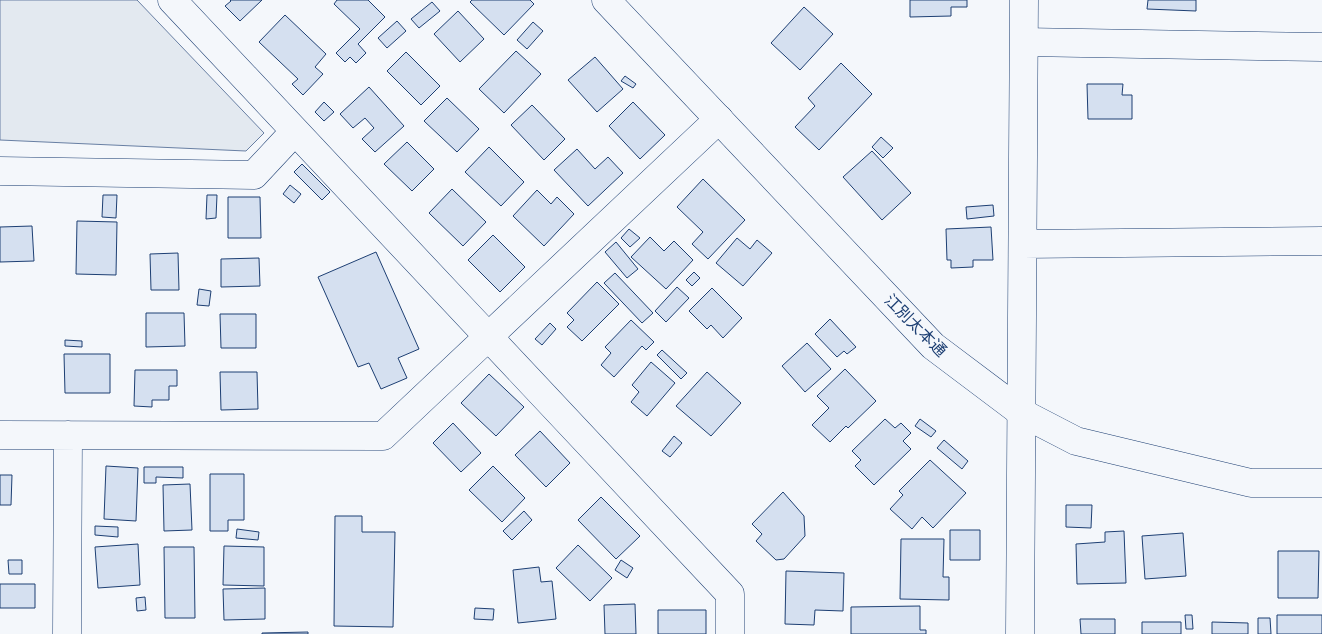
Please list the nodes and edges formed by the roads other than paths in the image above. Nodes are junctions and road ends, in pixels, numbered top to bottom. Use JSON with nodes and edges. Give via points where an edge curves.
{"nodes":[{"id":1,"x":172,"y":0,"type":"edge"},
{"id":2,"x":606,"y":0,"type":"edge"},
{"id":3,"x":1024,"y":0,"type":"edge"},
{"id":4,"x":1024,"y":42,"type":"junction"},
{"id":5,"x":1322,"y":47,"type":"edge"},
{"id":6,"x":719,"y":119,"type":"junction"},
{"id":7,"x":295,"y":131,"type":"junction"},
{"id":8,"x":0,"y":171,"type":"edge"},
{"id":9,"x":1322,"y":241,"type":"edge"},
{"id":10,"x":1023,"y":244,"type":"junction"},
{"id":11,"x":488,"y":337,"type":"junction"},
{"id":12,"x":1022,"y":414,"type":"junction"},
{"id":13,"x":0,"y":435,"type":"edge"},
{"id":14,"x":68,"y":435,"type":"junction"},
{"id":15,"x":1322,"y":483,"type":"edge"},
{"id":16,"x":66,"y":634,"type":"edge"},
{"id":17,"x":730,"y":634,"type":"edge"},
{"id":18,"x":1020,"y":634,"type":"edge"}],
"edges":[{"from":1,"to":7,"type":"street"},
{"from":2,"to":6,"type":"street","name":"江別太本通"},
{"from":3,"to":4,"type":"street"},
{"from":4,"to":5,"type":"street"},
{"from":4,"to":10,"type":"street"},
{"from":6,"to":11,"type":"street"},
{"from":6,"to":12,"type":"street","name":"江別太本通","via":[[933,346]]},
{"from":7,"to":8,"type":"street","via":[[254,174]]},
{"from":7,"to":11,"type":"street"},
{"from":9,"to":10,"type":"street"},
{"from":10,"to":12,"type":"street"},
{"from":11,"to":14,"type":"street","via":[[382,436]]},
{"from":11,"to":17,"type":"street","via":[[730,594]]},
{"from":12,"to":15,"type":"street","name":"江別太本通","via":[[1076,441],[1251,483]]},
{"from":12,"to":18,"type":"street"},
{"from":13,"to":14,"type":"street"},
{"from":14,"to":16,"type":"street"}]}
